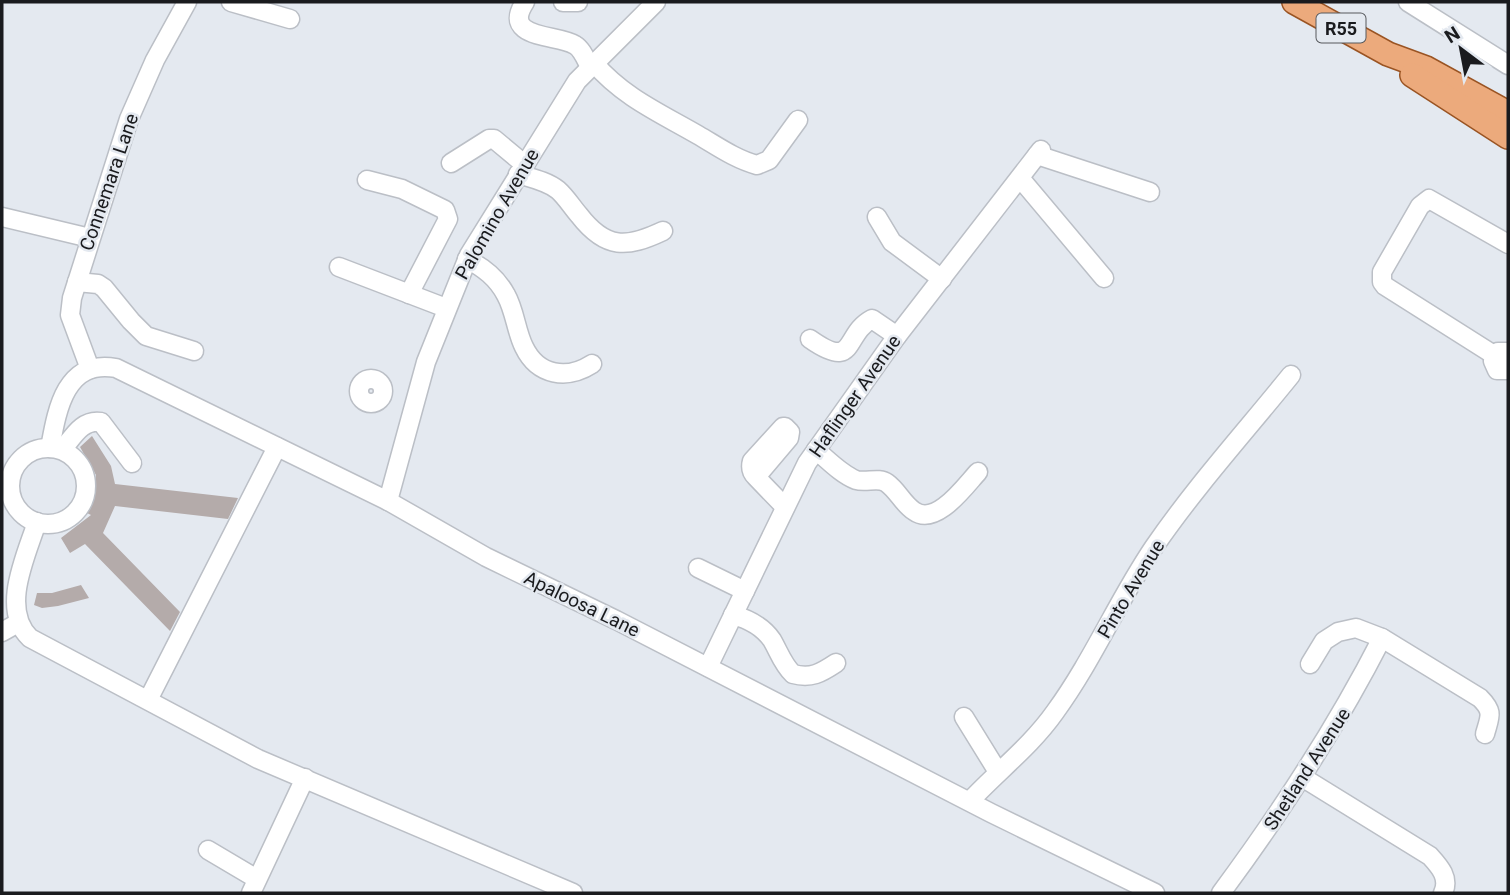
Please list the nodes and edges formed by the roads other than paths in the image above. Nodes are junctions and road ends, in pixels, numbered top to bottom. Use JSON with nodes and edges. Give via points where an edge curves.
{"nodes":[{"id":1,"x":187,"y":2,"type":"edge"},
{"id":2,"x":231,"y":2,"type":"edge"},
{"id":3,"x":525,"y":2,"type":"edge"},
{"id":4,"x":563,"y":2,"type":"edge"},
{"id":5,"x":578,"y":2,"type":"edge"},
{"id":6,"x":656,"y":2,"type":"edge"},
{"id":7,"x":1294,"y":2,"type":"edge"},
{"id":8,"x":1408,"y":2,"type":"edge"},
{"id":9,"x":290,"y":19,"type":"dead end"},
{"id":10,"x":1388,"y":54,"type":"junction"},
{"id":11,"x":592,"y":65,"type":"junction"},
{"id":12,"x":1508,"y":65,"type":"edge"},
{"id":13,"x":1508,"y":113,"type":"edge"},
{"id":14,"x":798,"y":120,"type":"dead end"},
{"id":15,"x":1508,"y":138,"type":"edge"},
{"id":16,"x":451,"y":163,"type":"dead end"},
{"id":17,"x":521,"y":169,"type":"junction"},
{"id":18,"x":1020,"y":177,"type":"junction"},
{"id":19,"x":367,"y":180,"type":"dead end"},
{"id":20,"x":1150,"y":192,"type":"dead end"},
{"id":21,"x":2,"y":217,"type":"edge"},
{"id":22,"x":877,"y":217,"type":"dead end"},
{"id":23,"x":663,"y":231,"type":"dead end"},
{"id":24,"x":90,"y":238,"type":"junction"},
{"id":25,"x":1508,"y":244,"type":"edge"},
{"id":26,"x":467,"y":259,"type":"junction"},
{"id":27,"x":339,"y":267,"type":"dead end"},
{"id":28,"x":1104,"y":278,"type":"dead end"},
{"id":29,"x":942,"y":279,"type":"junction"},
{"id":30,"x":77,"y":282,"type":"junction"},
{"id":31,"x":409,"y":294,"type":"junction"},
{"id":32,"x":446,"y":308,"type":"junction"},
{"id":33,"x":897,"y":336,"type":"junction"},
{"id":34,"x":810,"y":339,"type":"dead end"},
{"id":35,"x":194,"y":351,"type":"dead end"},
{"id":36,"x":1501,"y":354,"type":"edge"},
{"id":37,"x":592,"y":364,"type":"dead end"},
{"id":38,"x":90,"y":369,"type":"junction"},
{"id":39,"x":1508,"y":370,"type":"edge"},
{"id":40,"x":1291,"y":375,"type":"dead end"},
{"id":41,"x":383,"y":394,"type":"dead end"},
{"id":42,"x":413,"y":406,"type":"junction"},
{"id":43,"x":277,"y":447,"type":"junction"},
{"id":44,"x":56,"y":449,"type":"junction"},
{"id":45,"x":816,"y":450,"type":"junction"},
{"id":46,"x":132,"y":463,"type":"dead end"},
{"id":47,"x":8,"y":464,"type":"edge"},
{"id":48,"x":978,"y":472,"type":"dead end"},
{"id":49,"x":756,"y":477,"type":"dead end"},
{"id":50,"x":387,"y":501,"type":"junction"},
{"id":51,"x":785,"y":507,"type":"junction"},
{"id":52,"x":37,"y":522,"type":"junction"},
{"id":53,"x":698,"y":568,"type":"dead end"},
{"id":54,"x":745,"y":591,"type":"junction"},
{"id":55,"x":733,"y":615,"type":"junction"},
{"id":56,"x":10,"y":628,"type":"edge"},
{"id":57,"x":1382,"y":638,"type":"junction"},
{"id":58,"x":836,"y":663,"type":"dead end"},
{"id":59,"x":1310,"y":664,"type":"dead end"},
{"id":60,"x":708,"y":667,"type":"junction"},
{"id":61,"x":148,"y":700,"type":"junction"},
{"id":62,"x":964,"y":717,"type":"dead end"},
{"id":63,"x":1485,"y":734,"type":"dead end"},
{"id":64,"x":998,"y":772,"type":"junction"},
{"id":65,"x":1303,"y":777,"type":"junction"},
{"id":66,"x":305,"y":778,"type":"junction"},
{"id":67,"x":970,"y":801,"type":"junction"},
{"id":68,"x":208,"y":850,"type":"dead end"},
{"id":69,"x":254,"y":886,"type":"edge"},
{"id":70,"x":1227,"y":891,"type":"edge"},
{"id":71,"x":573,"y":893,"type":"edge"},
{"id":72,"x":1155,"y":893,"type":"edge"},
{"id":73,"x":1443,"y":893,"type":"edge"}],
"edges":[{"from":1,"to":24,"type":"street","name":"Connemara Lane","via":[[129,119]]},
{"from":2,"to":9,"type":"street"},
{"from":3,"to":11,"type":"street","via":[[520,15],[526,30],[576,46]]},
{"from":4,"to":5,"type":"street"},
{"from":6,"to":11,"type":"street","name":"Palomino Avenue"},
{"from":7,"to":10,"type":"main road","number":"R55"},
{"from":8,"to":12,"type":"street"},
{"from":10,"to":13,"type":"main road","number":"R55","via":[[1426,68]]},
{"from":10,"to":15,"type":"main road","number":"R55"},
{"from":11,"to":14,"type":"street","via":[[643,104],[750,163],[769,160]]},
{"from":11,"to":17,"type":"street","name":"Palomino Avenue"},
{"from":16,"to":17,"type":"street","via":[[494,139]]},
{"from":17,"to":23,"type":"street","via":[[555,188],[603,239],[630,244]]},
{"from":17,"to":26,"type":"street","name":"Palomino Avenue"},
{"from":18,"to":20,"type":"street","name":"Haflinger Avenue","via":[[1039,153]]},
{"from":18,"to":28,"type":"street"},
{"from":18,"to":29,"type":"street","name":"Haflinger Avenue"},
{"from":19,"to":31,"type":"street","via":[[402,189],[448,214]]},
{"from":21,"to":24,"type":"street"},
{"from":22,"to":29,"type":"street","via":[[892,242]]},
{"from":24,"to":30,"type":"street","name":"Connemara Lane"},
{"from":25,"to":36,"type":"street","via":[[1429,198],[1382,272],[1385,286]]},
{"from":26,"to":32,"type":"street","name":"Palomino Avenue"},
{"from":26,"to":37,"type":"street","via":[[490,274],[507,296],[523,345],[534,360],[562,375]]},
{"from":27,"to":31,"type":"street"},
{"from":29,"to":33,"type":"street","name":"Haflinger Avenue"},
{"from":30,"to":35,"type":"street","via":[[104,288],[146,335]]},
{"from":30,"to":38,"type":"street","name":"Connemara Lane","via":[[69,313]]},
{"from":31,"to":32,"type":"street"},
{"from":32,"to":42,"type":"street","name":"Palomino Avenue"},
{"from":33,"to":34,"type":"street","via":[[872,319],[840,352]]},
{"from":33,"to":45,"type":"street","name":"Haflinger Avenue"},
{"from":36,"to":39,"type":"street","via":[[1493,361],[1497,370]]},
{"from":38,"to":43,"type":"street","name":"Apaloosa Lane","via":[[117,368]]},
{"from":38,"to":44,"type":"street","via":[[72,381],[60,399]]},
{"from":40,"to":64,"type":"street","name":"Pinto Avenue","via":[[1154,548],[1055,713]]},
{"from":41,"to":42,"type":"street"},
{"from":42,"to":50,"type":"street","name":"Palomino Avenue"},
{"from":43,"to":50,"type":"street","name":"Apaloosa Lane"},
{"from":43,"to":61,"type":"street"},
{"from":44,"to":46,"type":"street","via":[[92,420],[101,422]]},
{"from":44,"to":47,"type":"street","via":[[38,449]]},
{"from":44,"to":52,"type":"street","via":[[81,467],[85,492],[81,504],[62,521]]},
{"from":45,"to":48,"type":"street","via":[[856,480],[887,483],[914,512],[922,514],[949,505]]},
{"from":45,"to":51,"type":"street","name":"Haflinger Avenue"},
{"from":47,"to":52,"type":"street","via":[[17,509]]},
{"from":49,"to":51,"type":"street"},
{"from":50,"to":60,"type":"street","name":"Apaloosa Lane","via":[[486,557]]},
{"from":51,"to":54,"type":"street","name":"Haflinger Avenue"},
{"from":52,"to":56,"type":"street"},
{"from":53,"to":54,"type":"street"},
{"from":54,"to":55,"type":"street","name":"Haflinger Avenue"},
{"from":55,"to":58,"type":"street","via":[[747,619],[767,635],[793,674],[810,677]]},
{"from":55,"to":60,"type":"street","name":"Haflinger Avenue"},
{"from":56,"to":61,"type":"street"},
{"from":57,"to":59,"type":"street","via":[[1356,628],[1338,632],[1324,641]]},
{"from":57,"to":63,"type":"street","via":[[1480,698],[1491,713]]},
{"from":57,"to":65,"type":"street","name":"Shetland Avenue","via":[[1348,705]]},
{"from":60,"to":67,"type":"street","name":"Apaloosa Lane"},
{"from":61,"to":66,"type":"street","via":[[258,759]]},
{"from":62,"to":64,"type":"street"},
{"from":64,"to":67,"type":"street","name":"Pinto Avenue"},
{"from":65,"to":70,"type":"street","name":"Shetland Avenue"},
{"from":65,"to":73,"type":"street","via":[[1430,856],[1443,870]]},
{"from":66,"to":69,"type":"street"},
{"from":66,"to":71,"type":"street"},
{"from":67,"to":72,"type":"street","name":"Apaloosa Lane"},
{"from":68,"to":69,"type":"street"}]}
